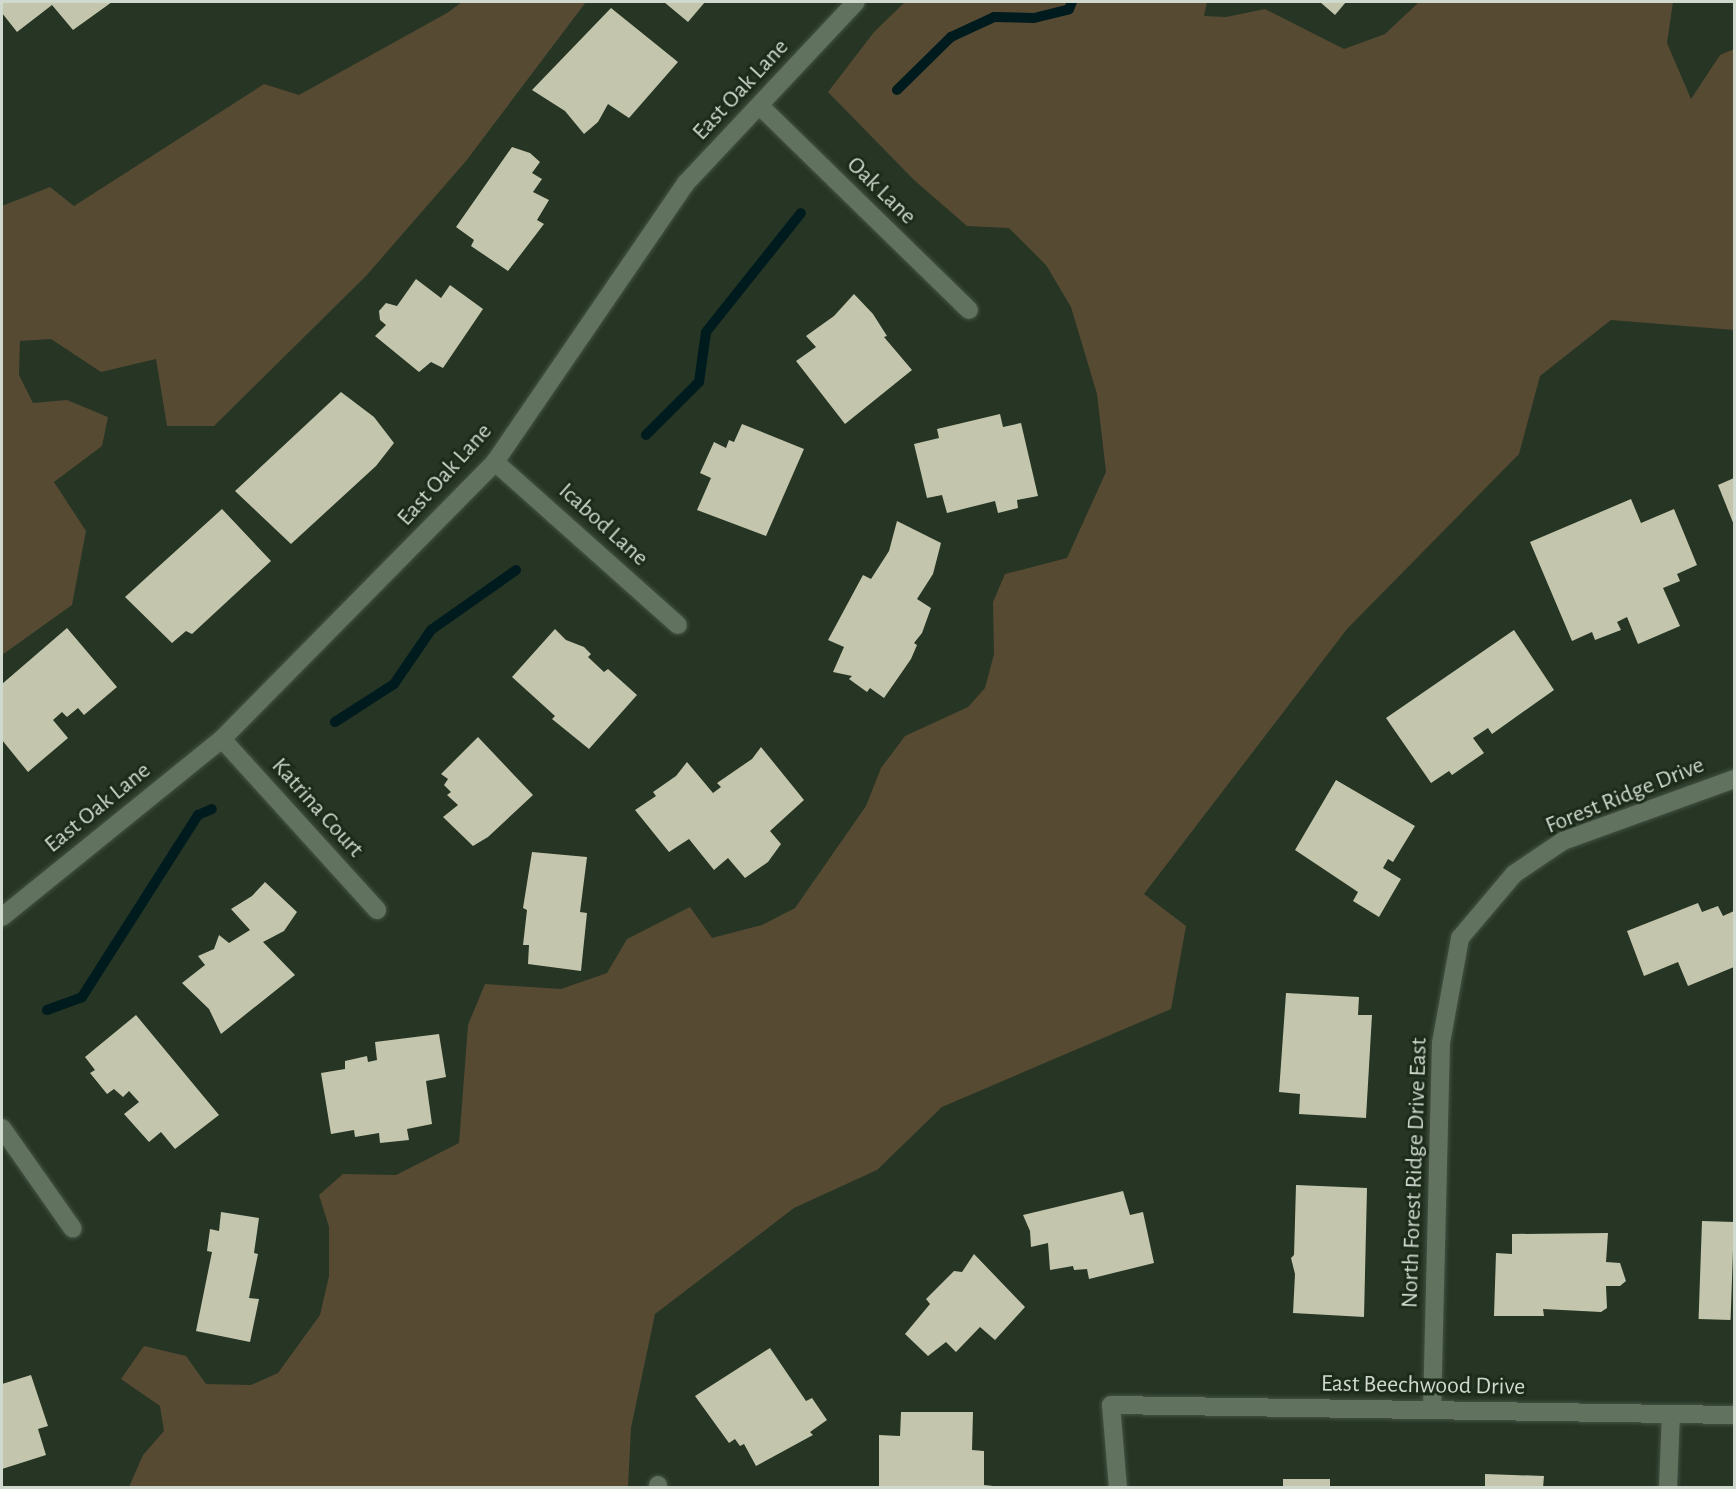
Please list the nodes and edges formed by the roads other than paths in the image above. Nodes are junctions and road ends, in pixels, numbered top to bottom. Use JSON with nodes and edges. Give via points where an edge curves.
{"nodes":[{"id":1,"x":856,"y":2,"type":"edge"},
{"id":2,"x":760,"y":106,"type":"junction"},
{"id":3,"x":969,"y":310,"type":"dead end"},
{"id":4,"x":495,"y":462,"type":"junction"},
{"id":5,"x":678,"y":625,"type":"dead end"},
{"id":6,"x":222,"y":739,"type":"junction"},
{"id":7,"x":1734,"y":779,"type":"edge"},
{"id":8,"x":377,"y":910,"type":"dead end"},
{"id":9,"x":2,"y":917,"type":"edge"},
{"id":10,"x":1460,"y":938,"type":"joint"},
{"id":11,"x":2,"y":1128,"type":"edge"},
{"id":12,"x":73,"y":1230,"type":"dead end"},
{"id":13,"x":1432,"y":1410,"type":"junction"},
{"id":14,"x":1671,"y":1414,"type":"junction"},
{"id":15,"x":1734,"y":1415,"type":"edge"},
{"id":16,"x":1118,"y":1488,"type":"edge"},
{"id":17,"x":1668,"y":1488,"type":"edge"}],
"edges":[{"from":1,"to":2,"type":"street","name":"East Oak Lane"},
{"from":2,"to":3,"type":"street","name":"Oak Lane"},
{"from":2,"to":4,"type":"street","name":"East Oak Lane","via":[[686,183]]},
{"from":4,"to":5,"type":"street","name":"Icabod Lane"},
{"from":4,"to":6,"type":"street","name":"East Oak Lane"},
{"from":6,"to":8,"type":"street","name":"Katrina Court"},
{"from":6,"to":9,"type":"street","name":"East Oak Lane"},
{"from":7,"to":10,"type":"street","name":"Forest Ridge Drive","via":[[1563,841],[1514,874]]},
{"from":10,"to":13,"type":"street","name":"North Forest Ridge Drive East","via":[[1441,1043]]},
{"from":11,"to":12,"type":"street"},
{"from":13,"to":14,"type":"street","name":"East Beechwood Drive"},
{"from":13,"to":16,"type":"street","name":"East Beechwood Drive","via":[[1111,1405]]},
{"from":14,"to":15,"type":"street","name":"East Beechwood Drive"},
{"from":14,"to":17,"type":"street"}]}
